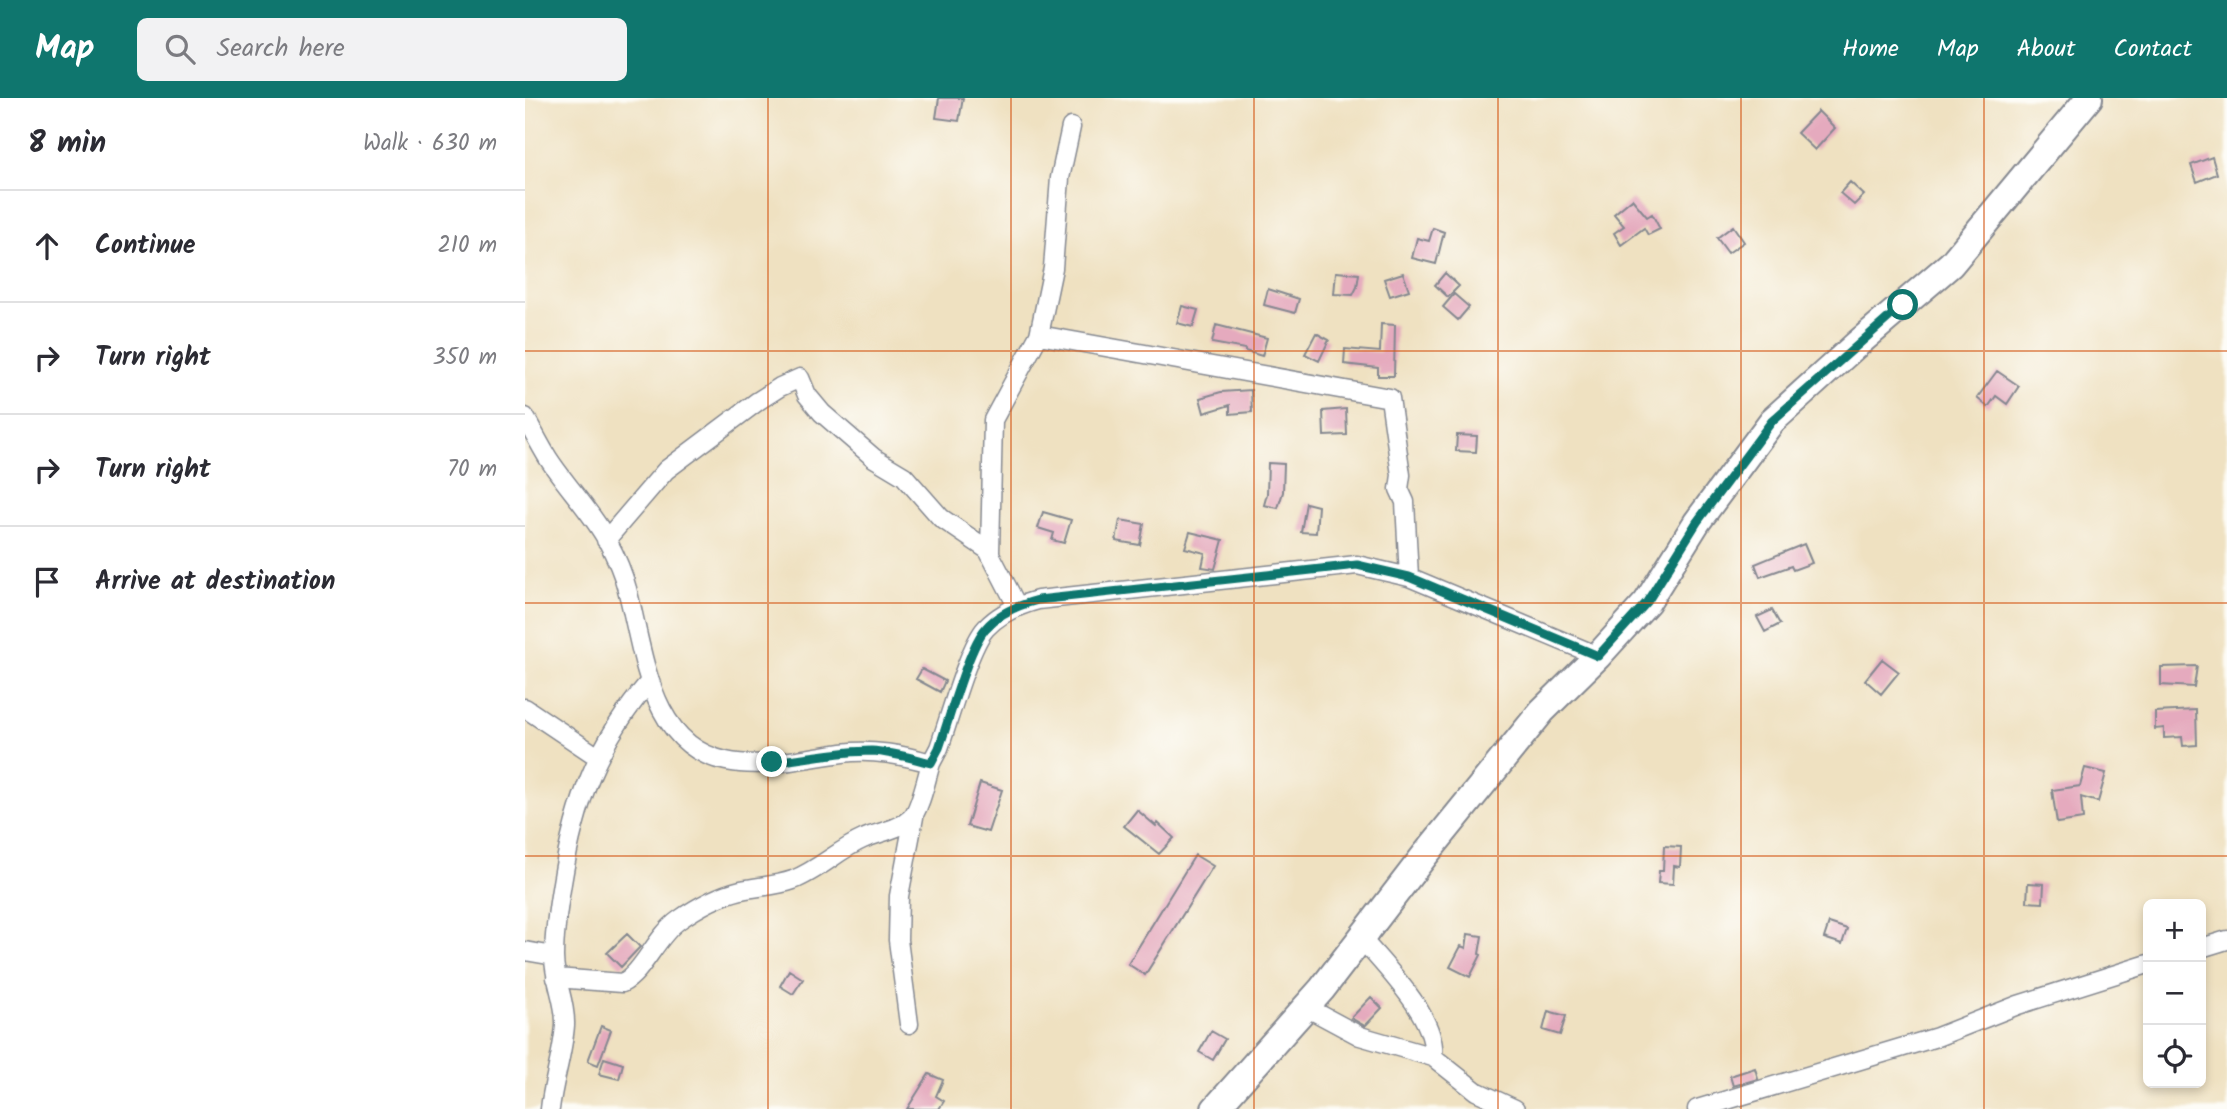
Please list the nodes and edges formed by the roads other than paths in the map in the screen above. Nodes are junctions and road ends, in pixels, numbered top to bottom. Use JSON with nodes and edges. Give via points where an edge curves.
{"nodes":[{"id":1,"x":2089,"y":98,"type":"edge"},
{"id":2,"x":1071,"y":127,"type":"dead end"},
{"id":3,"x":1039,"y":335,"type":"junction"},
{"id":4,"x":525,"y":417,"type":"edge"},
{"id":5,"x":606,"y":540,"type":"junction"},
{"id":6,"x":990,"y":553,"type":"junction"},
{"id":7,"x":1409,"y":577,"type":"junction"},
{"id":8,"x":1017,"y":606,"type":"junction"},
{"id":9,"x":1598,"y":656,"type":"junction"},
{"id":10,"x":650,"y":681,"type":"junction"},
{"id":11,"x":525,"y":708,"type":"edge"},
{"id":12,"x":598,"y":757,"type":"junction"},
{"id":13,"x":931,"y":763,"type":"junction"},
{"id":14,"x":913,"y":817,"type":"junction"},
{"id":15,"x":1361,"y":938,"type":"junction"},
{"id":16,"x":2227,"y":940,"type":"edge"},
{"id":17,"x":2206,"y":946,"type":"edge"},
{"id":18,"x":525,"y":951,"type":"edge"},
{"id":19,"x":554,"y":956,"type":"junction"},
{"id":20,"x":2143,"y":966,"type":"edge"},
{"id":21,"x":556,"y":978,"type":"junction"},
{"id":22,"x":1306,"y":1007,"type":"junction"},
{"id":23,"x":909,"y":1024,"type":"dead end"},
{"id":24,"x":1433,"y":1057,"type":"junction"},
{"id":25,"x":549,"y":1109,"type":"edge"},
{"id":26,"x":1215,"y":1109,"type":"edge"},
{"id":27,"x":1515,"y":1109,"type":"edge"},
{"id":28,"x":1697,"y":1109,"type":"edge"}],
"edges":[{"from":1,"to":9,"type":"street","via":[[1951,264],[1772,421],[1697,522],[1647,602]]},
{"from":2,"to":3,"type":"street","via":[[1060,178],[1053,268]]},
{"from":3,"to":6,"type":"street","via":[[993,420]]},
{"from":3,"to":7,"type":"street","via":[[1390,398],[1399,489],[1405,502]]},
{"from":4,"to":5,"type":"street"},
{"from":5,"to":6,"type":"street","via":[[666,470],[758,401],[800,378],[822,413],[874,458],[904,476],[941,517]]},
{"from":5,"to":10,"type":"street","via":[[626,585]]},
{"from":6,"to":8,"type":"street"},
{"from":7,"to":8,"type":"street","via":[[1357,565]]},
{"from":7,"to":9,"type":"street"},
{"from":8,"to":13,"type":"street","via":[[994,620],[977,639]]},
{"from":9,"to":15,"type":"street","via":[[1542,711]]},
{"from":10,"to":12,"type":"street","via":[[626,709]]},
{"from":10,"to":13,"type":"street","via":[[672,729],[705,755],[728,762],[872,751]]},
{"from":11,"to":12,"type":"street"},
{"from":12,"to":19,"type":"street","via":[[566,855]]},
{"from":13,"to":14,"type":"street"},
{"from":14,"to":21,"type":"street","via":[[858,841],[792,881],[741,890],[678,920],[622,983]]},
{"from":14,"to":23,"type":"street","via":[[899,896],[898,940]]},
{"from":15,"to":22,"type":"street"},
{"from":15,"to":24,"type":"street","via":[[1417,1005],[1434,1047]]},
{"from":16,"to":17,"type":"street"},
{"from":18,"to":19,"type":"street"},
{"from":19,"to":21,"type":"street"},
{"from":20,"to":28,"type":"street","via":[[2018,1005],[1937,1037]]},
{"from":21,"to":25,"type":"street","via":[[565,1025]]},
{"from":22,"to":24,"type":"street","via":[[1360,1036]]},
{"from":22,"to":26,"type":"street"},
{"from":24,"to":27,"type":"street","via":[[1476,1091]]}]}
